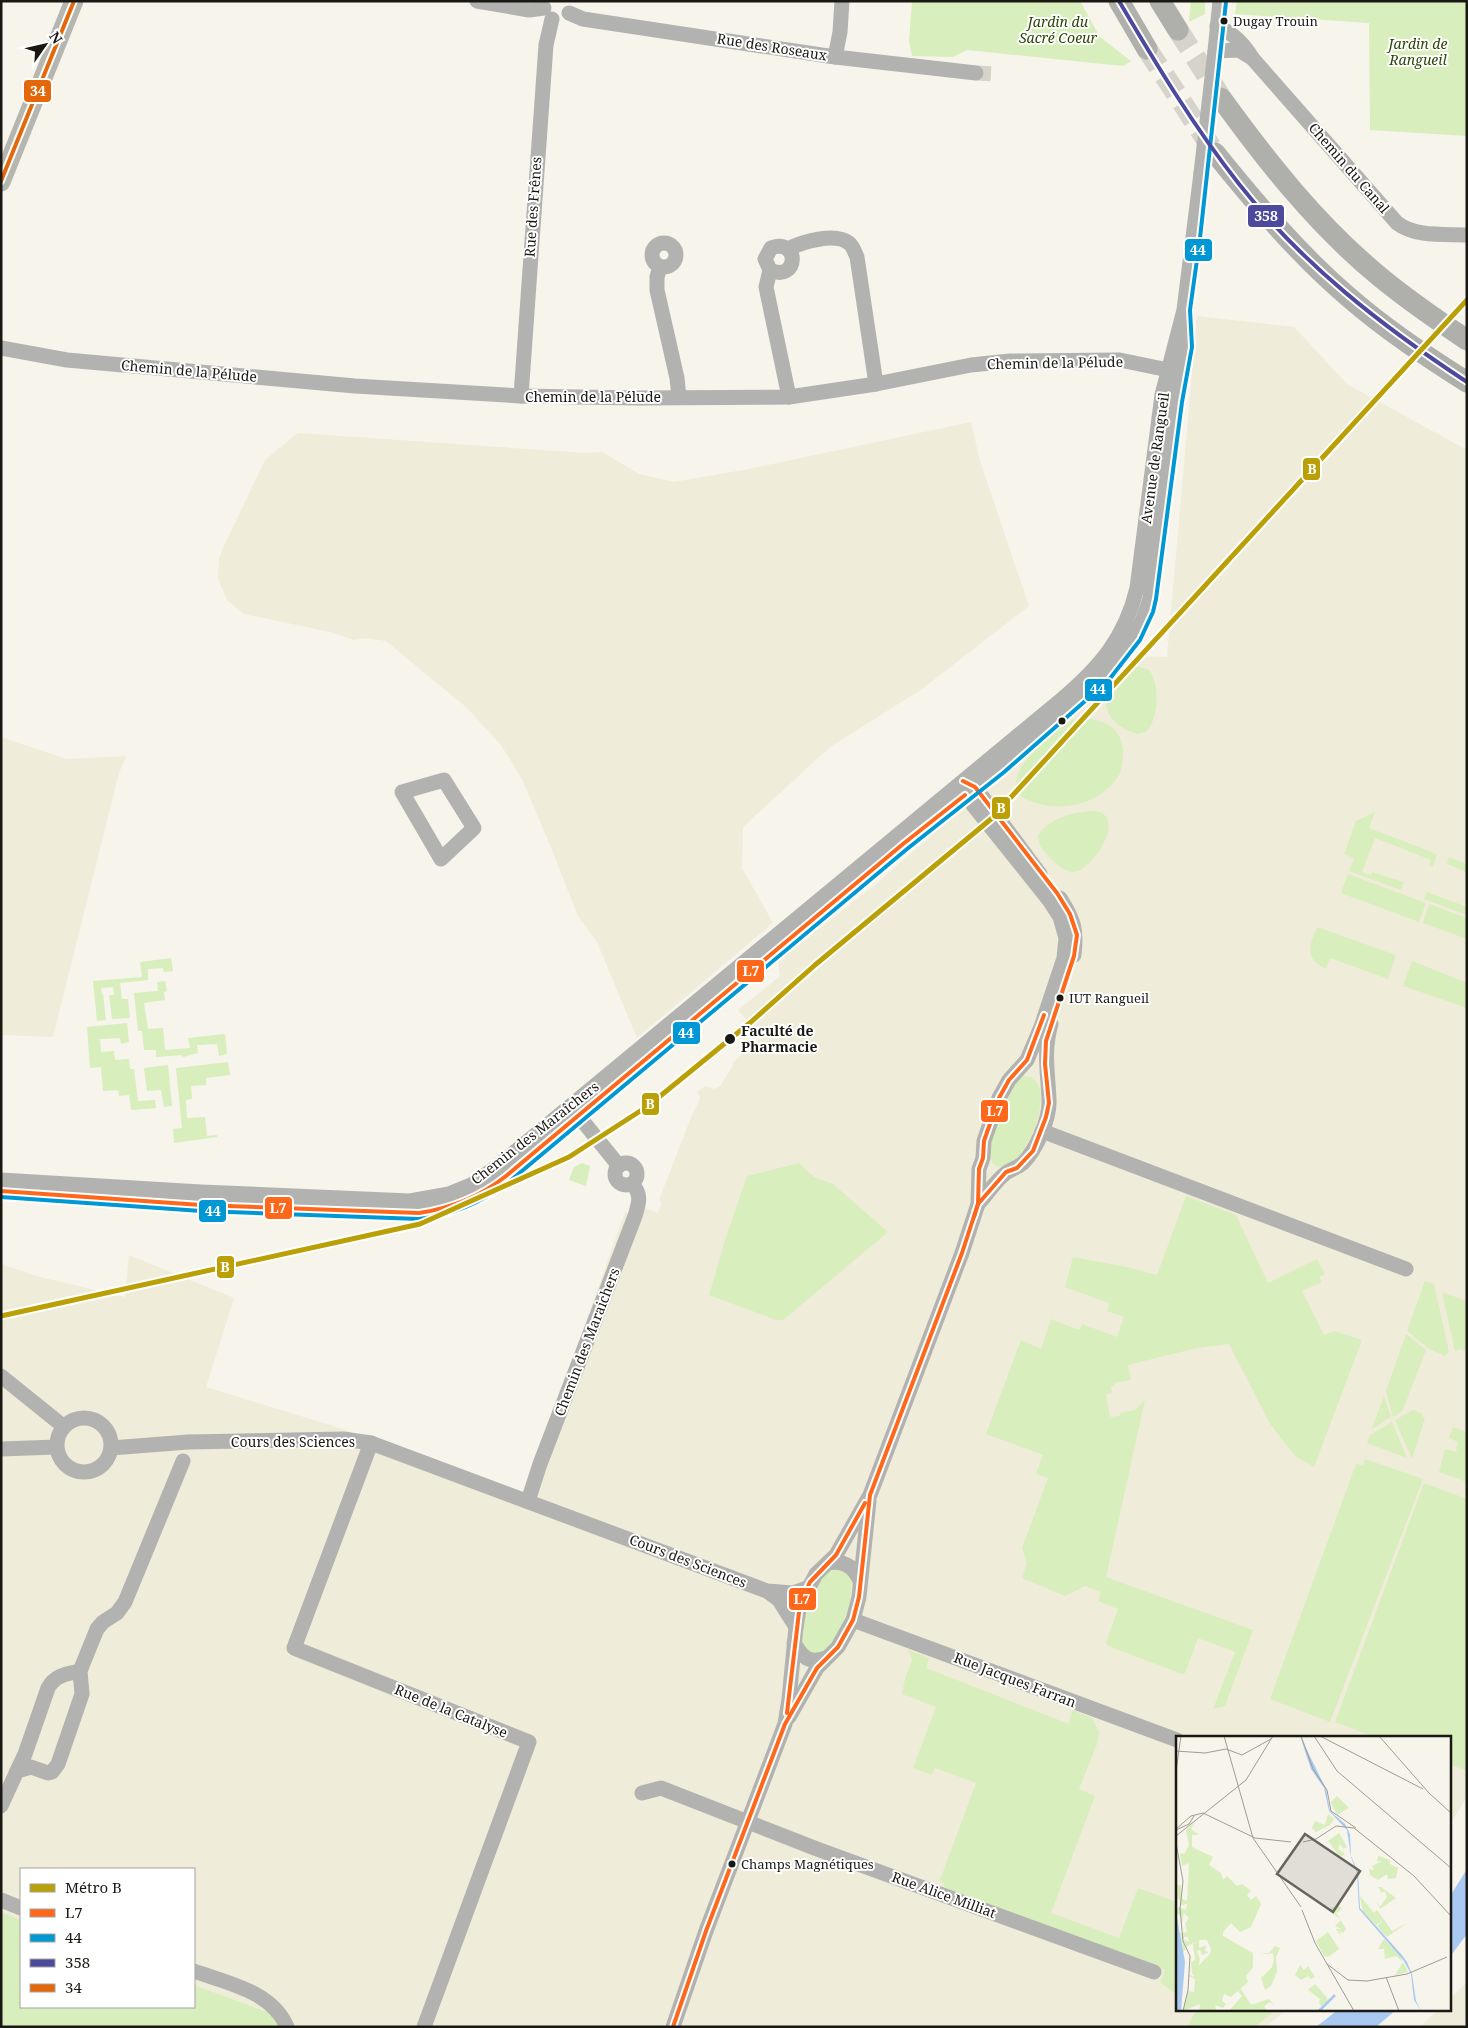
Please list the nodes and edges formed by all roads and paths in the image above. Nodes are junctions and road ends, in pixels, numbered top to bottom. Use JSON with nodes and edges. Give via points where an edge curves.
{"nodes":[{"id":1,"x":74,"y":1,"type":"edge"},
{"id":2,"x":477,"y":1,"type":"edge"},
{"id":3,"x":842,"y":1,"type":"edge"},
{"id":4,"x":1119,"y":1,"type":"edge"},
{"id":5,"x":1160,"y":1,"type":"edge"},
{"id":6,"x":1220,"y":1,"type":"edge"},
{"id":7,"x":569,"y":7,"type":"edge"},
{"id":8,"x":547,"y":9,"type":"edge"},
{"id":9,"x":1218,"y":26,"type":"junction"},
{"id":10,"x":1178,"y":30,"type":"tunnel mouth"},
{"id":11,"x":1147,"y":49,"type":"tunnel mouth"},
{"id":12,"x":1215,"y":51,"type":"junction"},
{"id":13,"x":835,"y":57,"type":"junction"},
{"id":14,"x":1253,"y":59,"type":"junction"},
{"id":15,"x":976,"y":73,"type":"tunnel mouth"},
{"id":16,"x":1221,"y":98,"type":"tunnel mouth"},
{"id":17,"x":1215,"y":153,"type":"tunnel mouth"},
{"id":18,"x":1,"y":182,"type":"edge"},
{"id":19,"x":1467,"y":235,"type":"edge"},
{"id":20,"x":660,"y":267,"type":"dead end"},
{"id":21,"x":1467,"y":340,"type":"edge"},
{"id":22,"x":1,"y":348,"type":"edge"},
{"id":23,"x":1175,"y":372,"type":"junction"},
{"id":24,"x":1467,"y":382,"type":"edge"},
{"id":25,"x":876,"y":384,"type":"junction"},
{"id":26,"x":521,"y":396,"type":"junction"},
{"id":27,"x":679,"y":397,"type":"junction"},
{"id":28,"x":789,"y":397,"type":"junction"},
{"id":29,"x":1140,"y":609,"type":"joint"},
{"id":30,"x":444,"y":780,"type":"joint"},
{"id":31,"x":968,"y":788,"type":"junction"},
{"id":32,"x":1021,"y":1068,"type":"junction"},
{"id":33,"x":1048,"y":1083,"type":"junction"},
{"id":34,"x":574,"y":1111,"type":"junction"},
{"id":35,"x":1042,"y":1132,"type":"junction"},
{"id":36,"x":983,"y":1158,"type":"junction"},
{"id":37,"x":1006,"y":1172,"type":"junction"},
{"id":38,"x":1,"y":1180,"type":"edge"},
{"id":39,"x":1,"y":1191,"type":"edge"},
{"id":40,"x":978,"y":1204,"type":"junction"},
{"id":41,"x":1406,"y":1269,"type":"dead end"},
{"id":42,"x":1,"y":1376,"type":"edge"},
{"id":43,"x":63,"y":1426,"type":"junction"},
{"id":44,"x":371,"y":1443,"type":"junction"},
{"id":45,"x":56,"y":1447,"type":"junction"},
{"id":46,"x":112,"y":1448,"type":"junction"},
{"id":47,"x":1,"y":1449,"type":"edge"},
{"id":48,"x":183,"y":1461,"type":"dead end"},
{"id":49,"x":870,"y":1495,"type":"junction"},
{"id":50,"x":528,"y":1502,"type":"junction"},
{"id":51,"x":828,"y":1563,"type":"junction"},
{"id":52,"x":860,"y":1581,"type":"junction"},
{"id":53,"x":807,"y":1588,"type":"junction"},
{"id":54,"x":767,"y":1591,"type":"junction"},
{"id":55,"x":853,"y":1620,"type":"junction"},
{"id":56,"x":796,"y":1627,"type":"junction"},
{"id":57,"x":794,"y":1643,"type":"junction"},
{"id":58,"x":826,"y":1658,"type":"junction"},
{"id":59,"x":80,"y":1671,"type":"junction"},
{"id":60,"x":785,"y":1724,"type":"junction"},
{"id":61,"x":1176,"y":1740,"type":"edge"},
{"id":62,"x":17,"y":1771,"type":"junction"},
{"id":63,"x":642,"y":1793,"type":"dead end"},
{"id":64,"x":1,"y":1806,"type":"edge"},
{"id":65,"x":748,"y":1822,"type":"junction"},
{"id":66,"x":1,"y":1900,"type":"edge"},
{"id":67,"x":20,"y":1908,"type":"edge"},
{"id":68,"x":195,"y":1971,"type":"edge"},
{"id":69,"x":1154,"y":1972,"type":"dead end"},
{"id":70,"x":287,"y":2027,"type":"edge"},
{"id":71,"x":424,"y":2027,"type":"edge"},
{"id":72,"x":673,"y":2027,"type":"edge"}],
"edges":[{"from":1,"to":18,"type":"main road"},
{"from":2,"to":8,"type":"street","via":[[529,10]]},
{"from":3,"to":13,"type":"street"},
{"from":4,"to":11,"type":"highway"},
{"from":5,"to":10,"type":"highway"},
{"from":6,"to":9,"type":"street","name":"Avenue de Rangueil"},
{"from":7,"to":8,"type":"street","via":[[562,19]]},
{"from":7,"to":13,"type":"street","name":"Rue des Roseaux","via":[[583,19]]},
{"from":8,"to":26,"type":"street","name":"Rue des Frênes"},
{"from":9,"to":12,"type":"street","name":"Avenue de Rangueil"},
{"from":9,"to":14,"type":"street","name":"Chemin du Canal","via":[[1232,32]]},
{"from":12,"to":14,"type":"street","name":"Chemin du Canal","via":[[1239,50]]},
{"from":12,"to":23,"type":"street","name":"Avenue de Rangueil","bridge":true},
{"from":13,"to":15,"type":"street","name":"Rue des Roseaux"},
{"from":14,"to":19,"type":"street","name":"Chemin du Canal","via":[[1397,223],[1417,232]]},
{"from":16,"to":21,"type":"highway","via":[[1274,170],[1349,249],[1410,300]]},
{"from":17,"to":24,"type":"highway","via":[[1289,240],[1352,300],[1428,358]]},
{"from":20,"to":27,"type":"street","via":[[657,290]]},
{"from":22,"to":26,"type":"street","name":"Chemin de la Pélude","via":[[67,360],[356,386]]},
{"from":23,"to":25,"type":"street","name":"Chemin de la Pélude","via":[[1120,360],[1010,361],[971,365]]},
{"from":23,"to":29,"type":"street","name":"Avenue de Rangueil","via":[[1162,394],[1138,588]]},
{"from":25,"to":28,"type":"street","name":"Chemin de la Pélude"},
{"from":25,"to":28,"type":"street","via":[[857,257],[850,244],[840,238],[804,241],[788,249],[792,255],[789,268],[776,273],[770,270],[766,287]]},
{"from":26,"to":27,"type":"street","name":"Chemin de la Pélude"},
{"from":27,"to":28,"type":"street","name":"Chemin de la Pélude"},
{"from":29,"to":31,"type":"street","name":"Chemin des Maraîchers","via":[[1088,678]]},
{"from":30,"to":30,"type":"street","via":[[474,828],[441,859],[402,792]]},
{"from":31,"to":32,"type":"street","via":[[1049,900],[1060,917],[1066,938],[1064,958],[1041,1027]]},
{"from":31,"to":33,"type":"street","via":[[1057,893],[1070,914],[1077,935],[1074,956],[1046,1041]]},
{"from":31,"to":34,"type":"street","name":"Chemin des Maraîchers"},
{"from":32,"to":33,"type":"street","via":[[1035,1069]]},
{"from":32,"to":36,"type":"street","via":[[1009,1080],[999,1098],[984,1142]]},
{"from":33,"to":35,"type":"street","via":[[1049,1103]]},
{"from":34,"to":38,"type":"street","name":"Chemin des Maraîchers","via":[[471,1185],[438,1198],[378,1200]]},
{"from":34,"to":39,"type":"street","name":"Chemin des Maraîchers","via":[[492,1187],[466,1201],[420,1214],[201,1205]]},
{"from":34,"to":50,"type":"street","name":"Chemin des Maraichers","via":[[619,1166],[615,1174],[617,1181],[632,1184],[640,1199]]},
{"from":35,"to":37,"type":"street","via":[[1024,1162]]},
{"from":35,"to":41,"type":"street"},
{"from":36,"to":37,"type":"street","via":[[994,1171]]},
{"from":36,"to":40,"type":"street","via":[[978,1178]]},
{"from":37,"to":40,"type":"street"},
{"from":40,"to":49,"type":"street"},
{"from":42,"to":43,"type":"street"},
{"from":43,"to":45,"type":"street"},
{"from":43,"to":46,"type":"street","via":[[78,1418],[91,1418],[107,1430]]},
{"from":44,"to":46,"type":"street","name":"Cours des Sciences","via":[[343,1439],[188,1442]]},
{"from":44,"to":50,"type":"street","name":"Cours des Sciences"},
{"from":44,"to":71,"type":"street","name":"Rue de la Catalyse","via":[[294,1648],[529,1742]]},
{"from":45,"to":46,"type":"street","via":[[66,1466],[83,1473],[102,1466]]},
{"from":45,"to":47,"type":"street"},
{"from":48,"to":59,"type":"street","via":[[125,1602],[117,1613],[96,1628]]},
{"from":49,"to":51,"type":"street","via":[[836,1555]]},
{"from":49,"to":52,"type":"street"},
{"from":50,"to":54,"type":"street","name":"Cours des Sciences"},
{"from":51,"to":52,"type":"street","via":[[847,1564]]},
{"from":51,"to":53,"type":"street"},
{"from":52,"to":55,"type":"street","via":[[860,1597]]},
{"from":53,"to":54,"type":"street","name":"Cours des Sciences","via":[[793,1593]]},
{"from":53,"to":56,"type":"street"},
{"from":54,"to":56,"type":"street","name":"Cours des Sciences","via":[[779,1600]]},
{"from":55,"to":58,"type":"street","via":[[838,1647]]},
{"from":55,"to":61,"type":"street","name":"Rue Jacques Farran"},
{"from":56,"to":57,"type":"street"},
{"from":57,"to":58,"type":"street","via":[[806,1658],[817,1661]]},
{"from":57,"to":60,"type":"street"},
{"from":58,"to":60,"type":"street"},
{"from":59,"to":62,"type":"street","via":[[52,1680]]},
{"from":59,"to":62,"type":"street","via":[[82,1694],[58,1764],[48,1773],[31,1767]]},
{"from":60,"to":65,"type":"street"},
{"from":62,"to":64,"type":"street"},
{"from":63,"to":65,"type":"street","name":"Rue Alice Milliat","via":[[661,1788]]},
{"from":65,"to":69,"type":"street","name":"Rue Alice Milliat"},
{"from":65,"to":72,"type":"street"},
{"from":66,"to":67,"type":"street"},
{"from":68,"to":70,"type":"street","via":[[258,1994],[279,2012]]}]}
